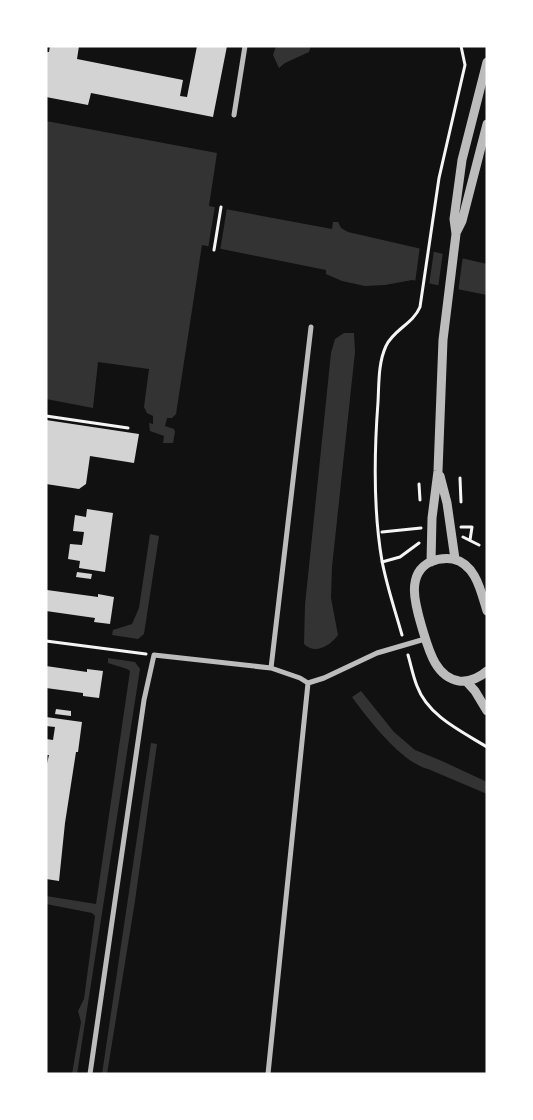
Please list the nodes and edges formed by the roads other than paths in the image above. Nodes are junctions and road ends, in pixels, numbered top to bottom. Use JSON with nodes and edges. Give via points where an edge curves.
{"nodes":[{"id":1,"x":245,"y":46,"type":"edge"},
{"id":2,"x":487,"y":62,"type":"edge"},
{"id":3,"x":234,"y":115,"type":"dead end"},
{"id":4,"x":487,"y":124,"type":"edge"},
{"id":5,"x":456,"y":234,"type":"junction"},
{"id":6,"x":311,"y":327,"type":"dead end"},
{"id":7,"x":438,"y":471,"type":"junction"},
{"id":8,"x":455,"y":559,"type":"junction"},
{"id":9,"x":431,"y":562,"type":"junction"},
{"id":10,"x":487,"y":610,"type":"edge"},
{"id":11,"x":426,"y":639,"type":"junction"},
{"id":12,"x":271,"y":668,"type":"junction"},
{"id":13,"x":487,"y":671,"type":"edge"},
{"id":14,"x":466,"y":681,"type":"junction"},
{"id":15,"x":308,"y":683,"type":"junction"},
{"id":16,"x":487,"y":711,"type":"edge"},
{"id":17,"x":90,"y":1074,"type":"edge"},
{"id":18,"x":268,"y":1074,"type":"edge"}],
"edges":[{"from":1,"to":3,"type":"street"},
{"from":2,"to":5,"type":"street","via":[[462,160],[454,220]]},
{"from":4,"to":5,"type":"street"},
{"from":5,"to":7,"type":"street","via":[[446,305]]},
{"from":6,"to":12,"type":"street"},
{"from":7,"to":8,"type":"street","via":[[447,503]]},
{"from":7,"to":9,"type":"street"},
{"from":8,"to":9,"type":"street"},
{"from":8,"to":10,"type":"street","via":[[470,569],[477,580]]},
{"from":9,"to":11,"type":"street","via":[[419,572],[414,584],[416,610]]},
{"from":11,"to":14,"type":"street","via":[[443,674]]},
{"from":11,"to":15,"type":"street","via":[[377,653]]},
{"from":12,"to":15,"type":"street"},
{"from":12,"to":17,"type":"street","via":[[154,656],[144,700]]},
{"from":13,"to":14,"type":"street"},
{"from":14,"to":16,"type":"street"},
{"from":15,"to":18,"type":"street"}]}
